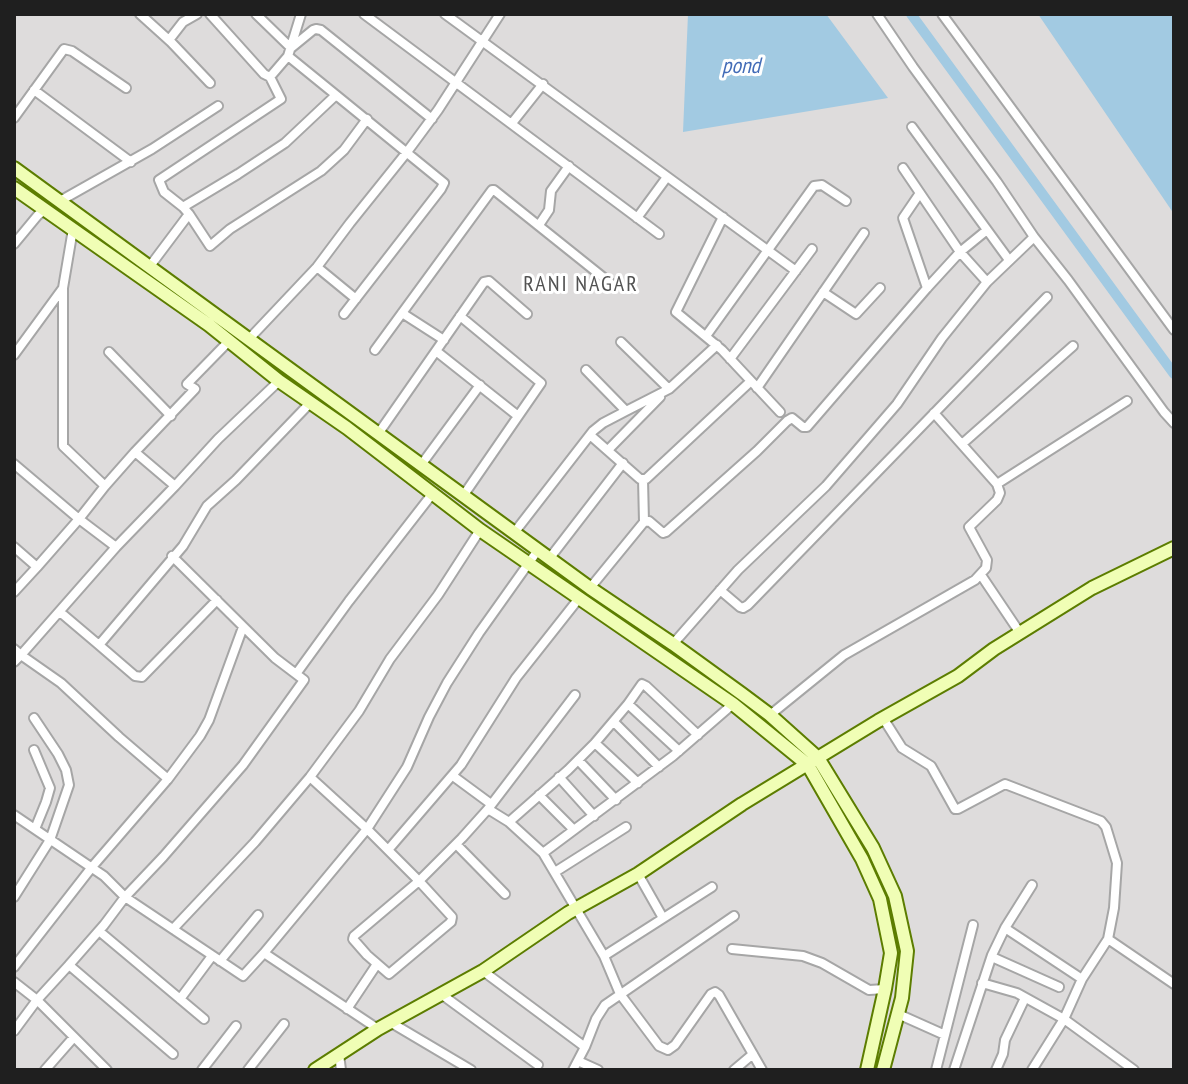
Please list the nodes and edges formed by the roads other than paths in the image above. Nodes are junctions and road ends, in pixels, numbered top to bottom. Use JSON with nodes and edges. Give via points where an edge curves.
{"nodes":[{"id":1,"x":140,"y":14,"type":"edge"},
{"id":2,"x":197,"y":14,"type":"edge"},
{"id":3,"x":210,"y":14,"type":"edge"},
{"id":4,"x":256,"y":14,"type":"edge"},
{"id":5,"x":301,"y":14,"type":"edge"},
{"id":6,"x":364,"y":14,"type":"edge"},
{"id":7,"x":445,"y":14,"type":"edge"},
{"id":8,"x":500,"y":14,"type":"edge"},
{"id":9,"x":877,"y":14,"type":"edge"},
{"id":10,"x":942,"y":14,"type":"edge"},
{"id":11,"x":169,"y":40,"type":"junction"},
{"id":12,"x":483,"y":41,"type":"junction"},
{"id":13,"x":290,"y":52,"type":"junction"},
{"id":14,"x":270,"y":77,"type":"junction"},
{"id":15,"x":456,"y":81,"type":"junction"},
{"id":16,"x":210,"y":83,"type":"dead end"},
{"id":17,"x":543,"y":84,"type":"junction"},
{"id":18,"x":126,"y":88,"type":"dead end"},
{"id":19,"x":34,"y":90,"type":"junction"},
{"id":20,"x":336,"y":95,"type":"junction"},
{"id":21,"x":218,"y":106,"type":"dead end"},
{"id":22,"x":14,"y":118,"type":"edge"},
{"id":23,"x":367,"y":119,"type":"junction"},
{"id":24,"x":432,"y":119,"type":"junction"},
{"id":25,"x":512,"y":123,"type":"junction"},
{"id":26,"x":912,"y":127,"type":"dead end"},
{"id":27,"x":407,"y":152,"type":"junction"},
{"id":28,"x":131,"y":162,"type":"junction"},
{"id":29,"x":569,"y":166,"type":"junction"},
{"id":30,"x":14,"y":168,"type":"edge"},
{"id":31,"x":903,"y":168,"type":"dead end"},
{"id":32,"x":667,"y":177,"type":"junction"},
{"id":33,"x":14,"y":188,"type":"edge"},
{"id":34,"x":920,"y":193,"type":"junction"},
{"id":35,"x":60,"y":201,"type":"junction"},
{"id":36,"x":846,"y":201,"type":"dead end"},
{"id":37,"x":45,"y":210,"type":"junction"},
{"id":38,"x":186,"y":210,"type":"junction"},
{"id":39,"x":723,"y":217,"type":"junction"},
{"id":40,"x":637,"y":218,"type":"junction"},
{"id":41,"x":539,"y":225,"type":"junction"},
{"id":42,"x":73,"y":229,"type":"junction"},
{"id":43,"x":987,"y":230,"type":"junction"},
{"id":44,"x":864,"y":233,"type":"dead end"},
{"id":45,"x":659,"y":234,"type":"dead end"},
{"id":46,"x":1034,"y":237,"type":"junction"},
{"id":47,"x":14,"y":244,"type":"edge"},
{"id":48,"x":812,"y":249,"type":"dead end"},
{"id":49,"x":768,"y":250,"type":"junction"},
{"id":50,"x":960,"y":252,"type":"junction"},
{"id":51,"x":1009,"y":260,"type":"junction"},
{"id":52,"x":150,"y":266,"type":"junction"},
{"id":53,"x":317,"y":267,"type":"junction"},
{"id":54,"x":796,"y":271,"type":"junction"},
{"id":55,"x":987,"y":282,"type":"junction"},
{"id":56,"x":614,"y":286,"type":"dead end"},
{"id":57,"x":63,"y":288,"type":"junction"},
{"id":58,"x":880,"y":288,"type":"dead end"},
{"id":59,"x":927,"y":288,"type":"junction"},
{"id":60,"x":823,"y":292,"type":"junction"},
{"id":61,"x":1047,"y":297,"type":"dead end"},
{"id":62,"x":356,"y":299,"type":"junction"},
{"id":63,"x":402,"y":313,"type":"junction"},
{"id":64,"x":344,"y":314,"type":"dead end"},
{"id":65,"x":527,"y":314,"type":"dead end"},
{"id":66,"x":460,"y":316,"type":"junction"},
{"id":67,"x":1174,"y":330,"type":"edge"},
{"id":68,"x":706,"y":336,"type":"junction"},
{"id":69,"x":249,"y":339,"type":"junction"},
{"id":70,"x":444,"y":340,"type":"junction"},
{"id":71,"x":229,"y":341,"type":"junction"},
{"id":72,"x":621,"y":342,"type":"dead end"},
{"id":73,"x":717,"y":345,"type":"junction"},
{"id":74,"x":1073,"y":346,"type":"dead end"},
{"id":75,"x":375,"y":350,"type":"dead end"},
{"id":76,"x":436,"y":351,"type":"junction"},
{"id":77,"x":109,"y":352,"type":"dead end"},
{"id":78,"x":14,"y":355,"type":"edge"},
{"id":79,"x":730,"y":359,"type":"junction"},
{"id":80,"x":586,"y":370,"type":"dead end"},
{"id":81,"x":279,"y":381,"type":"junction"},
{"id":82,"x":754,"y":384,"type":"junction"},
{"id":83,"x":480,"y":385,"type":"junction"},
{"id":84,"x":666,"y":391,"type":"junction"},
{"id":85,"x":1127,"y":401,"type":"dead end"},
{"id":86,"x":311,"y":402,"type":"junction"},
{"id":87,"x":626,"y":411,"type":"junction"},
{"id":88,"x":780,"y":412,"type":"dead end"},
{"id":89,"x":934,"y":413,"type":"junction"},
{"id":90,"x":171,"y":416,"type":"junction"},
{"id":91,"x":518,"y":416,"type":"junction"},
{"id":92,"x":1174,"y":423,"type":"edge"},
{"id":93,"x":378,"y":434,"type":"junction"},
{"id":94,"x":590,"y":435,"type":"junction"},
{"id":95,"x":962,"y":444,"type":"junction"},
{"id":96,"x":608,"y":450,"type":"junction"},
{"id":97,"x":135,"y":452,"type":"junction"},
{"id":98,"x":623,"y":463,"type":"junction"},
{"id":99,"x":14,"y":464,"type":"edge"},
{"id":100,"x":421,"y":465,"type":"junction"},
{"id":101,"x":643,"y":479,"type":"junction"},
{"id":102,"x":997,"y":484,"type":"junction"},
{"id":103,"x":105,"y":486,"type":"junction"},
{"id":104,"x":175,"y":486,"type":"junction"},
{"id":105,"x":433,"y":493,"type":"junction"},
{"id":106,"x":463,"y":496,"type":"junction"},
{"id":107,"x":79,"y":519,"type":"junction"},
{"id":108,"x":644,"y":522,"type":"junction"},
{"id":109,"x":480,"y":530,"type":"junction"},
{"id":110,"x":514,"y":533,"type":"junction"},
{"id":111,"x":14,"y":547,"type":"edge"},
{"id":112,"x":116,"y":547,"type":"junction"},
{"id":113,"x":1174,"y":548,"type":"edge"},
{"id":114,"x":538,"y":550,"type":"junction"},
{"id":115,"x":172,"y":556,"type":"junction"},
{"id":116,"x":549,"y":559,"type":"junction"},
{"id":117,"x":530,"y":563,"type":"junction"},
{"id":118,"x":37,"y":567,"type":"junction"},
{"id":119,"x":981,"y":575,"type":"junction"},
{"id":120,"x":720,"y":590,"type":"junction"},
{"id":121,"x":14,"y":592,"type":"edge"},
{"id":122,"x":585,"y":593,"type":"junction"},
{"id":123,"x":217,"y":600,"type":"junction"},
{"id":124,"x":60,"y":612,"type":"junction"},
{"id":125,"x":243,"y":627,"type":"junction"},
{"id":126,"x":1020,"y":633,"type":"junction"},
{"id":127,"x":673,"y":644,"type":"junction"},
{"id":128,"x":99,"y":645,"type":"junction"},
{"id":129,"x":16,"y":656,"type":"edge"},
{"id":130,"x":296,"y":674,"type":"junction"},
{"id":131,"x":575,"y":695,"type":"dead end"},
{"id":132,"x":628,"y":704,"type":"junction"},
{"id":133,"x":733,"y":704,"type":"junction"},
{"id":134,"x":770,"y":715,"type":"junction"},
{"id":135,"x":34,"y":718,"type":"dead end"},
{"id":136,"x":883,"y":718,"type":"junction"},
{"id":137,"x":614,"y":722,"type":"junction"},
{"id":138,"x":698,"y":735,"type":"junction"},
{"id":139,"x":595,"y":743,"type":"junction"},
{"id":140,"x":34,"y":750,"type":"dead end"},
{"id":141,"x":679,"y":751,"type":"junction"},
{"id":142,"x":578,"y":760,"type":"junction"},
{"id":143,"x":813,"y":762,"type":"junction"},
{"id":144,"x":659,"y":767,"type":"junction"},
{"id":145,"x":453,"y":776,"type":"junction"},
{"id":146,"x":310,"y":777,"type":"junction"},
{"id":147,"x":559,"y":777,"type":"junction"},
{"id":148,"x":168,"y":779,"type":"junction"},
{"id":149,"x":638,"y":783,"type":"junction"},
{"id":150,"x":539,"y":795,"type":"junction"},
{"id":151,"x":616,"y":800,"type":"junction"},
{"id":152,"x":489,"y":806,"type":"junction"},
{"id":153,"x":594,"y":816,"type":"junction"},
{"id":154,"x":15,"y":817,"type":"edge"},
{"id":155,"x":509,"y":822,"type":"junction"},
{"id":156,"x":626,"y":827,"type":"dead end"},
{"id":157,"x":35,"y":829,"type":"junction"},
{"id":158,"x":367,"y":829,"type":"junction"},
{"id":159,"x":574,"y":830,"type":"junction"},
{"id":160,"x":50,"y":840,"type":"junction"},
{"id":161,"x":456,"y":844,"type":"junction"},
{"id":162,"x":388,"y":850,"type":"junction"},
{"id":163,"x":543,"y":853,"type":"junction"},
{"id":164,"x":92,"y":867,"type":"junction"},
{"id":165,"x":555,"y":872,"type":"junction"},
{"id":166,"x":638,"y":874,"type":"junction"},
{"id":167,"x":419,"y":881,"type":"junction"},
{"id":168,"x":1032,"y":885,"type":"dead end"},
{"id":169,"x":712,"y":887,"type":"dead end"},
{"id":170,"x":505,"y":894,"type":"dead end"},
{"id":171,"x":14,"y":897,"type":"edge"},
{"id":172,"x":125,"y":897,"type":"junction"},
{"id":173,"x":577,"y":908,"type":"junction"},
{"id":174,"x":258,"y":915,"type":"dead end"},
{"id":175,"x":734,"y":916,"type":"dead end"},
{"id":176,"x":663,"y":918,"type":"junction"},
{"id":177,"x":973,"y":925,"type":"dead end"},
{"id":178,"x":1005,"y":928,"type":"junction"},
{"id":179,"x":173,"y":929,"type":"junction"},
{"id":180,"x":99,"y":931,"type":"junction"},
{"id":181,"x":1108,"y":939,"type":"junction"},
{"id":182,"x":732,"y":949,"type":"dead end"},
{"id":183,"x":264,"y":953,"type":"junction"},
{"id":184,"x":604,"y":956,"type":"junction"},
{"id":185,"x":992,"y":957,"type":"junction"},
{"id":186,"x":216,"y":958,"type":"junction"},
{"id":187,"x":377,"y":964,"type":"junction"},
{"id":188,"x":69,"y":965,"type":"junction"},
{"id":189,"x":14,"y":967,"type":"edge"},
{"id":190,"x":483,"y":971,"type":"junction"},
{"id":191,"x":1082,"y":979,"type":"junction"},
{"id":192,"x":14,"y":982,"type":"edge"},
{"id":193,"x":982,"y":983,"type":"junction"},
{"id":194,"x":1174,"y":984,"type":"edge"},
{"id":195,"x":1059,"y":987,"type":"dead end"},
{"id":196,"x":885,"y":989,"type":"junction"},
{"id":197,"x":441,"y":994,"type":"junction"},
{"id":198,"x":620,"y":994,"type":"junction"},
{"id":199,"x":1025,"y":998,"type":"junction"},
{"id":200,"x":180,"y":999,"type":"junction"},
{"id":201,"x":37,"y":1000,"type":"junction"},
{"id":202,"x":347,"y":1009,"type":"junction"},
{"id":203,"x":898,"y":1014,"type":"junction"},
{"id":204,"x":204,"y":1019,"type":"dead end"},
{"id":205,"x":1064,"y":1019,"type":"junction"},
{"id":206,"x":390,"y":1022,"type":"junction"},
{"id":207,"x":284,"y":1024,"type":"dead end"},
{"id":208,"x":236,"y":1026,"type":"dead end"},
{"id":209,"x":378,"y":1029,"type":"junction"},
{"id":210,"x":14,"y":1031,"type":"edge"},
{"id":211,"x":945,"y":1035,"type":"junction"},
{"id":212,"x":74,"y":1037,"type":"junction"},
{"id":213,"x":585,"y":1047,"type":"junction"},
{"id":214,"x":173,"y":1054,"type":"dead end"},
{"id":215,"x":339,"y":1054,"type":"junction"},
{"id":216,"x":753,"y":1054,"type":"junction"},
{"id":217,"x":538,"y":1065,"type":"dead end"},
{"id":218,"x":575,"y":1066,"type":"edge"},
{"id":219,"x":45,"y":1070,"type":"edge"},
{"id":220,"x":107,"y":1070,"type":"edge"},
{"id":221,"x":202,"y":1070,"type":"edge"},
{"id":222,"x":248,"y":1070,"type":"edge"},
{"id":223,"x":315,"y":1070,"type":"edge"},
{"id":224,"x":341,"y":1070,"type":"edge"},
{"id":225,"x":471,"y":1070,"type":"edge"},
{"id":226,"x":598,"y":1070,"type":"edge"},
{"id":227,"x":734,"y":1070,"type":"edge"},
{"id":228,"x":762,"y":1070,"type":"edge"},
{"id":229,"x":867,"y":1070,"type":"edge"},
{"id":230,"x":883,"y":1070,"type":"edge"},
{"id":231,"x":936,"y":1070,"type":"edge"},
{"id":232,"x":954,"y":1070,"type":"edge"},
{"id":233,"x":996,"y":1070,"type":"edge"},
{"id":234,"x":1032,"y":1070,"type":"edge"},
{"id":235,"x":1134,"y":1070,"type":"edge"}],
"edges":[{"from":1,"to":11,"type":"street"},
{"from":2,"to":11,"type":"street"},
{"from":3,"to":14,"type":"street"},
{"from":4,"to":13,"type":"street"},
{"from":5,"to":13,"type":"street"},
{"from":6,"to":15,"type":"street"},
{"from":7,"to":12,"type":"street"},
{"from":8,"to":12,"type":"street"},
{"from":9,"to":46,"type":"street"},
{"from":10,"to":67,"type":"street"},
{"from":11,"to":16,"type":"street"},
{"from":12,"to":15,"type":"street"},
{"from":12,"to":17,"type":"street"},
{"from":13,"to":14,"type":"street"},
{"from":13,"to":20,"type":"street"},
{"from":13,"to":24,"type":"street","via":[[319,29]]},
{"from":14,"to":38,"type":"street","via":[[281,99],[159,180],[164,192]]},
{"from":15,"to":24,"type":"street"},
{"from":15,"to":25,"type":"street"},
{"from":17,"to":25,"type":"street"},
{"from":17,"to":32,"type":"street"},
{"from":18,"to":19,"type":"street","via":[[66,49]]},
{"from":19,"to":22,"type":"street"},
{"from":19,"to":28,"type":"street"},
{"from":20,"to":23,"type":"street"},
{"from":20,"to":38,"type":"street","via":[[285,143]]},
{"from":21,"to":28,"type":"street"},
{"from":23,"to":27,"type":"street"},
{"from":23,"to":38,"type":"street","via":[[321,171],[210,246]]},
{"from":24,"to":27,"type":"street"},
{"from":25,"to":29,"type":"street"},
{"from":26,"to":43,"type":"street"},
{"from":27,"to":53,"type":"street"},
{"from":27,"to":62,"type":"street","via":[[443,186]]},
{"from":28,"to":35,"type":"street"},
{"from":29,"to":40,"type":"street"},
{"from":29,"to":41,"type":"street","via":[[551,191],[549,210]]},
{"from":30,"to":35,"type":"street"},
{"from":31,"to":34,"type":"street"},
{"from":32,"to":39,"type":"street"},
{"from":32,"to":40,"type":"street"},
{"from":33,"to":37,"type":"street"},
{"from":34,"to":50,"type":"street"},
{"from":34,"to":59,"type":"street","via":[[903,218]]},
{"from":35,"to":52,"type":"street"},
{"from":36,"to":49,"type":"street","via":[[816,185]]},
{"from":37,"to":42,"type":"street"},
{"from":37,"to":47,"type":"street"},
{"from":38,"to":52,"type":"street"},
{"from":39,"to":49,"type":"street"},
{"from":39,"to":68,"type":"street","via":[[676,310]]},
{"from":40,"to":45,"type":"street"},
{"from":41,"to":56,"type":"street"},
{"from":41,"to":63,"type":"street","via":[[492,190]]},
{"from":42,"to":57,"type":"street"},
{"from":42,"to":71,"type":"street"},
{"from":43,"to":50,"type":"street"},
{"from":43,"to":51,"type":"street"},
{"from":44,"to":60,"type":"street"},
{"from":46,"to":51,"type":"street"},
{"from":46,"to":92,"type":"street"},
{"from":48,"to":54,"type":"street"},
{"from":49,"to":54,"type":"street"},
{"from":49,"to":68,"type":"street"},
{"from":50,"to":55,"type":"street"},
{"from":50,"to":59,"type":"street"},
{"from":51,"to":55,"type":"street"},
{"from":52,"to":69,"type":"street"},
{"from":53,"to":62,"type":"street"},
{"from":53,"to":69,"type":"street"},
{"from":54,"to":79,"type":"street"},
{"from":55,"to":120,"type":"street","via":[[897,404],[836,474]]},
{"from":57,"to":78,"type":"street"},
{"from":57,"to":103,"type":"street","via":[[63,446]]},
{"from":58,"to":60,"type":"street","via":[[856,314]]},
{"from":59,"to":108,"type":"street","via":[[807,427],[792,418],[787,421],[666,532]]},
{"from":60,"to":82,"type":"street"},
{"from":61,"to":89,"type":"street"},
{"from":62,"to":64,"type":"street"},
{"from":63,"to":70,"type":"street"},
{"from":63,"to":75,"type":"street"},
{"from":65,"to":66,"type":"street","via":[[486,280]]},
{"from":66,"to":70,"type":"street"},
{"from":66,"to":91,"type":"street","via":[[541,382]]},
{"from":68,"to":73,"type":"street"},
{"from":69,"to":93,"type":"street"},
{"from":70,"to":76,"type":"street"},
{"from":71,"to":81,"type":"street"},
{"from":71,"to":90,"type":"street","via":[[187,384],[195,389]]},
{"from":72,"to":84,"type":"street"},
{"from":73,"to":79,"type":"street"},
{"from":73,"to":84,"type":"street"},
{"from":74,"to":95,"type":"street"},
{"from":76,"to":83,"type":"street"},
{"from":76,"to":93,"type":"street"},
{"from":77,"to":90,"type":"street"},
{"from":79,"to":82,"type":"street"},
{"from":80,"to":87,"type":"street"},
{"from":81,"to":86,"type":"street"},
{"from":81,"to":104,"type":"street"},
{"from":82,"to":88,"type":"street"},
{"from":82,"to":101,"type":"street"},
{"from":83,"to":91,"type":"street"},
{"from":83,"to":100,"type":"street"},
{"from":84,"to":87,"type":"street"},
{"from":84,"to":96,"type":"street"},
{"from":85,"to":102,"type":"street"},
{"from":86,"to":105,"type":"street"},
{"from":86,"to":115,"type":"street","via":[[207,506]]},
{"from":87,"to":94,"type":"street"},
{"from":89,"to":95,"type":"street"},
{"from":89,"to":120,"type":"street","via":[[745,607]]},
{"from":90,"to":97,"type":"street"},
{"from":91,"to":106,"type":"street"},
{"from":93,"to":100,"type":"street"},
{"from":94,"to":96,"type":"street"},
{"from":94,"to":110,"type":"street"},
{"from":95,"to":102,"type":"street"},
{"from":96,"to":98,"type":"street"},
{"from":97,"to":103,"type":"street"},
{"from":97,"to":104,"type":"street"},
{"from":98,"to":101,"type":"street"},
{"from":98,"to":116,"type":"street"},
{"from":99,"to":107,"type":"street"},
{"from":100,"to":106,"type":"street"},
{"from":101,"to":108,"type":"street"},
{"from":102,"to":119,"type":"street","via":[[999,498],[969,527],[987,560]]},
{"from":103,"to":107,"type":"street"},
{"from":104,"to":112,"type":"street"},
{"from":105,"to":109,"type":"street"},
{"from":105,"to":130,"type":"street"},
{"from":106,"to":110,"type":"street"},
{"from":107,"to":112,"type":"street"},
{"from":107,"to":118,"type":"street"},
{"from":108,"to":122,"type":"street"},
{"from":109,"to":117,"type":"street"},
{"from":109,"to":146,"type":"street"},
{"from":110,"to":114,"type":"street"},
{"from":111,"to":118,"type":"street"},
{"from":112,"to":124,"type":"street"},
{"from":113,"to":126,"type":"street","via":[[1092,588]]},
{"from":114,"to":116,"type":"street"},
{"from":114,"to":117,"type":"street"},
{"from":115,"to":123,"type":"street"},
{"from":115,"to":128,"type":"street"},
{"from":116,"to":122,"type":"street"},
{"from":117,"to":122,"type":"street"},
{"from":117,"to":158,"type":"street","via":[[447,683],[407,767]]},
{"from":118,"to":121,"type":"street"},
{"from":119,"to":126,"type":"street"},
{"from":119,"to":134,"type":"street","via":[[844,655]]},
{"from":120,"to":127,"type":"street"},
{"from":122,"to":127,"type":"street"},
{"from":122,"to":133,"type":"street"},
{"from":122,"to":145,"type":"street","via":[[516,678]]},
{"from":123,"to":125,"type":"street"},
{"from":123,"to":128,"type":"street","via":[[142,677]]},
{"from":124,"to":128,"type":"street"},
{"from":124,"to":129,"type":"street"},
{"from":125,"to":130,"type":"street"},
{"from":125,"to":148,"type":"street","via":[[209,720]]},
{"from":126,"to":136,"type":"street"},
{"from":127,"to":134,"type":"street"},
{"from":129,"to":148,"type":"street","via":[[61,683]]},
{"from":130,"to":172,"type":"street","via":[[304,680],[243,765]]},
{"from":131,"to":152,"type":"street"},
{"from":132,"to":137,"type":"street"},
{"from":132,"to":138,"type":"street","via":[[644,684]]},
{"from":132,"to":141,"type":"street"},
{"from":133,"to":138,"type":"street"},
{"from":133,"to":143,"type":"street"},
{"from":134,"to":143,"type":"street"},
{"from":135,"to":160,"type":"street","via":[[68,776]]},
{"from":136,"to":143,"type":"street"},
{"from":136,"to":181,"type":"street","via":[[902,748],[931,766],[955,809],[1005,784],[1103,823],[1117,863]]},
{"from":137,"to":139,"type":"street"},
{"from":137,"to":144,"type":"street"},
{"from":138,"to":141,"type":"street"},
{"from":139,"to":142,"type":"street"},
{"from":139,"to":149,"type":"street"},
{"from":140,"to":157,"type":"street","via":[[50,788]]},
{"from":141,"to":144,"type":"street"},
{"from":142,"to":147,"type":"street"},
{"from":142,"to":151,"type":"street"},
{"from":143,"to":166,"type":"street"},
{"from":143,"to":196,"type":"street","via":[[880,899],[891,953]]},
{"from":143,"to":203,"type":"street","via":[[873,848],[895,896],[907,951]]},
{"from":144,"to":149,"type":"street"},
{"from":145,"to":152,"type":"street"},
{"from":145,"to":162,"type":"street"},
{"from":146,"to":158,"type":"street"},
{"from":146,"to":179,"type":"street"},
{"from":147,"to":150,"type":"street"},
{"from":147,"to":153,"type":"street"},
{"from":148,"to":164,"type":"street"},
{"from":149,"to":151,"type":"street"},
{"from":150,"to":155,"type":"street"},
{"from":150,"to":159,"type":"street"},
{"from":151,"to":153,"type":"street"},
{"from":152,"to":155,"type":"street"},
{"from":152,"to":161,"type":"street"},
{"from":153,"to":159,"type":"street"},
{"from":154,"to":157,"type":"street"},
{"from":155,"to":163,"type":"street"},
{"from":156,"to":165,"type":"street"},
{"from":157,"to":160,"type":"street"},
{"from":158,"to":162,"type":"street"},
{"from":158,"to":183,"type":"street"},
{"from":159,"to":163,"type":"street"},
{"from":160,"to":164,"type":"street"},
{"from":160,"to":171,"type":"street"},
{"from":161,"to":167,"type":"street"},
{"from":161,"to":170,"type":"street"},
{"from":162,"to":167,"type":"street"},
{"from":163,"to":165,"type":"street"},
{"from":164,"to":172,"type":"street"},
{"from":164,"to":189,"type":"street"},
{"from":165,"to":173,"type":"street"},
{"from":166,"to":173,"type":"street"},
{"from":166,"to":176,"type":"street"},
{"from":167,"to":187,"type":"street","via":[[353,937]]},
{"from":167,"to":187,"type":"street","via":[[452,920],[389,974]]},
{"from":168,"to":178,"type":"street"},
{"from":169,"to":176,"type":"street"},
{"from":172,"to":179,"type":"street"},
{"from":172,"to":180,"type":"street"},
{"from":173,"to":184,"type":"street"},
{"from":173,"to":190,"type":"street"},
{"from":174,"to":186,"type":"street"},
{"from":175,"to":198,"type":"street"},
{"from":176,"to":184,"type":"street"},
{"from":177,"to":211,"type":"street"},
{"from":178,"to":185,"type":"street"},
{"from":178,"to":191,"type":"street"},
{"from":179,"to":186,"type":"street"},
{"from":180,"to":188,"type":"street"},
{"from":180,"to":200,"type":"street"},
{"from":181,"to":191,"type":"street"},
{"from":181,"to":194,"type":"street"},
{"from":182,"to":196,"type":"street","via":[[803,956],[869,990]]},
{"from":183,"to":186,"type":"street","via":[[243,976]]},
{"from":183,"to":202,"type":"street"},
{"from":184,"to":198,"type":"street"},
{"from":185,"to":193,"type":"street"},
{"from":185,"to":195,"type":"street"},
{"from":186,"to":200,"type":"street"},
{"from":187,"to":202,"type":"street"},
{"from":188,"to":201,"type":"street"},
{"from":188,"to":214,"type":"street"},
{"from":190,"to":197,"type":"street"},
{"from":190,"to":213,"type":"street"},
{"from":191,"to":205,"type":"street"},
{"from":192,"to":201,"type":"street"},
{"from":193,"to":199,"type":"street"},
{"from":193,"to":232,"type":"street"},
{"from":196,"to":229,"type":"street"},
{"from":197,"to":206,"type":"street"},
{"from":197,"to":217,"type":"street"},
{"from":198,"to":213,"type":"street","via":[[601,1010]]},
{"from":198,"to":216,"type":"street","via":[[659,1046],[668,1050],[715,992]]},
{"from":199,"to":205,"type":"street"},
{"from":199,"to":233,"type":"street"},
{"from":200,"to":204,"type":"street"},
{"from":201,"to":210,"type":"street"},
{"from":201,"to":212,"type":"street"},
{"from":202,"to":209,"type":"street"},
{"from":203,"to":211,"type":"street"},
{"from":203,"to":230,"type":"street"},
{"from":205,"to":234,"type":"street"},
{"from":205,"to":235,"type":"street"},
{"from":206,"to":209,"type":"street"},
{"from":206,"to":225,"type":"street"},
{"from":207,"to":222,"type":"street"},
{"from":208,"to":221,"type":"street"},
{"from":209,"to":215,"type":"street"},
{"from":211,"to":231,"type":"street"},
{"from":212,"to":219,"type":"street"},
{"from":212,"to":220,"type":"street"},
{"from":213,"to":218,"type":"street"},
{"from":215,"to":223,"type":"street"},
{"from":215,"to":224,"type":"street"},
{"from":216,"to":227,"type":"street"},
{"from":216,"to":228,"type":"street"},
{"from":218,"to":226,"type":"street"}]}
